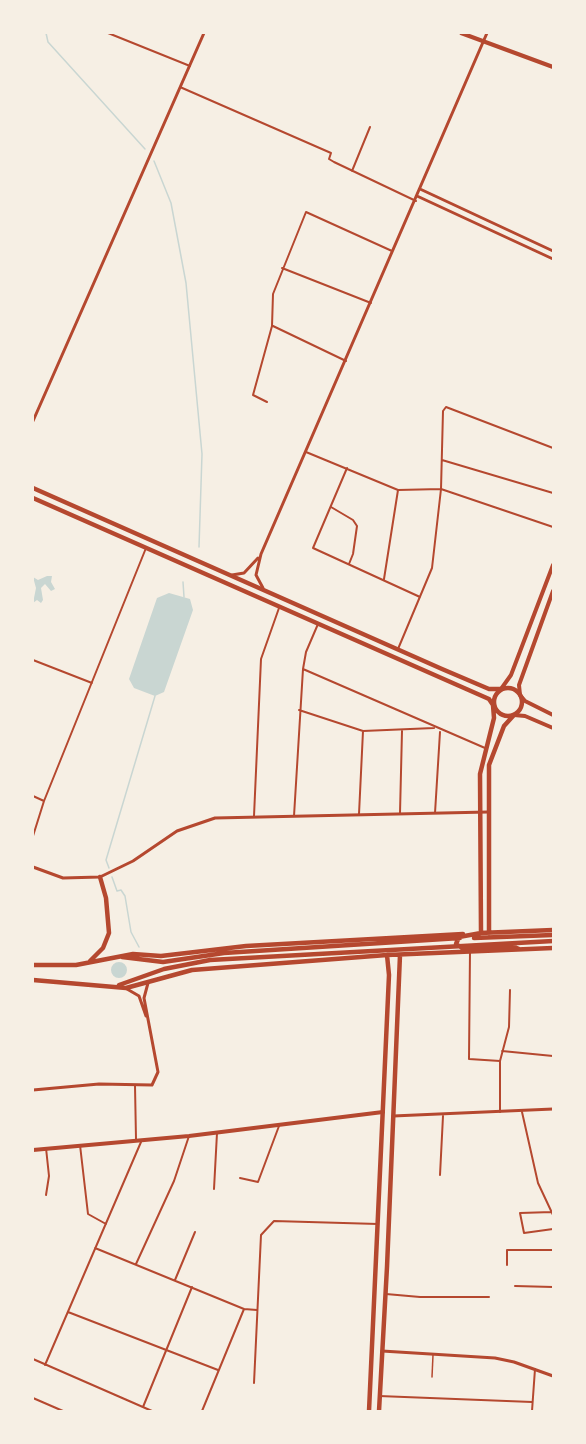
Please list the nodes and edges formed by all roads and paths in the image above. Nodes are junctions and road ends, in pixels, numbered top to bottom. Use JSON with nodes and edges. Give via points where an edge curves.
{"nodes":[{"id":1,"x":108,"y":33,"type":"edge"},
{"id":2,"x":204,"y":33,"type":"edge"},
{"id":3,"x":461,"y":33,"type":"edge"},
{"id":4,"x":487,"y":33,"type":"edge"},
{"id":5,"x":483,"y":42,"type":"junction"},
{"id":6,"x":190,"y":66,"type":"junction"},
{"id":7,"x":553,"y":67,"type":"edge"},
{"id":8,"x":180,"y":87,"type":"junction"},
{"id":9,"x":370,"y":127,"type":"dead end"},
{"id":10,"x":352,"y":171,"type":"junction"},
{"id":11,"x":420,"y":189,"type":"junction"},
{"id":12,"x":417,"y":199,"type":"junction"},
{"id":13,"x":393,"y":251,"type":"junction"},
{"id":14,"x":553,"y":251,"type":"edge"},
{"id":15,"x":553,"y":259,"type":"edge"},
{"id":16,"x":282,"y":268,"type":"junction"},
{"id":17,"x":371,"y":303,"type":"junction"},
{"id":18,"x":272,"y":326,"type":"junction"},
{"id":19,"x":346,"y":361,"type":"junction"},
{"id":20,"x":267,"y":402,"type":"dead end"},
{"id":21,"x":33,"y":421,"type":"edge"},
{"id":22,"x":553,"y":448,"type":"edge"},
{"id":23,"x":306,"y":452,"type":"junction"},
{"id":24,"x":442,"y":460,"type":"junction"},
{"id":25,"x":347,"y":468,"type":"junction"},
{"id":26,"x":33,"y":488,"type":"edge"},
{"id":27,"x":441,"y":489,"type":"junction"},
{"id":28,"x":398,"y":490,"type":"junction"},
{"id":29,"x":553,"y":493,"type":"edge"},
{"id":30,"x":33,"y":498,"type":"edge"},
{"id":31,"x":73,"y":506,"type":"junction"},
{"id":32,"x":331,"y":507,"type":"junction"},
{"id":33,"x":69,"y":514,"type":"junction"},
{"id":34,"x":553,"y":527,"type":"edge"},
{"id":35,"x":146,"y":548,"type":"junction"},
{"id":36,"x":261,"y":554,"type":"junction"},
{"id":37,"x":349,"y":564,"type":"junction"},
{"id":38,"x":553,"y":565,"type":"edge"},
{"id":39,"x":230,"y":574,"type":"junction"},
{"id":40,"x":384,"y":579,"type":"junction"},
{"id":41,"x":264,"y":589,"type":"junction"},
{"id":42,"x":553,"y":591,"type":"edge"},
{"id":43,"x":420,"y":597,"type":"junction"},
{"id":44,"x":279,"y":608,"type":"junction"},
{"id":45,"x":318,"y":624,"type":"junction"},
{"id":46,"x":343,"y":625,"type":"junction"},
{"id":47,"x":339,"y":634,"type":"junction"},
{"id":48,"x":398,"y":649,"type":"junction"},
{"id":49,"x":33,"y":660,"type":"edge"},
{"id":50,"x":303,"y":669,"type":"junction"},
{"id":51,"x":93,"y":683,"type":"junction"},
{"id":52,"x":501,"y":689,"type":"junction"},
{"id":53,"x":520,"y":695,"type":"junction"},
{"id":54,"x":493,"y":705,"type":"junction"},
{"id":55,"x":298,"y":710,"type":"junction"},
{"id":56,"x":514,"y":715,"type":"junction"},
{"id":57,"x":553,"y":715,"type":"edge"},
{"id":58,"x":434,"y":728,"type":"junction"},
{"id":59,"x":553,"y":728,"type":"edge"},
{"id":60,"x":363,"y":731,"type":"junction"},
{"id":61,"x":402,"y":731,"type":"junction"},
{"id":62,"x":440,"y":731,"type":"junction"},
{"id":63,"x":485,"y":748,"type":"junction"},
{"id":64,"x":33,"y":796,"type":"edge"},
{"id":65,"x":44,"y":801,"type":"junction"},
{"id":66,"x":480,"y":812,"type":"junction"},
{"id":67,"x":488,"y":812,"type":"junction"},
{"id":68,"x":400,"y":813,"type":"junction"},
{"id":69,"x":435,"y":813,"type":"junction"},
{"id":70,"x":359,"y":814,"type":"junction"},
{"id":71,"x":254,"y":816,"type":"junction"},
{"id":72,"x":294,"y":816,"type":"junction"},
{"id":73,"x":33,"y":836,"type":"edge"},
{"id":74,"x":33,"y":867,"type":"edge"},
{"id":75,"x":100,"y":877,"type":"junction"},
{"id":76,"x":553,"y":930,"type":"edge"},
{"id":77,"x":481,"y":933,"type":"junction"},
{"id":78,"x":489,"y":933,"type":"junction"},
{"id":79,"x":553,"y":935,"type":"edge"},
{"id":80,"x":401,"y":938,"type":"junction"},
{"id":81,"x":389,"y":939,"type":"junction"},
{"id":82,"x":553,"y":941,"type":"edge"},
{"id":83,"x":304,"y":943,"type":"junction"},
{"id":84,"x":394,"y":946,"type":"junction"},
{"id":85,"x":553,"y":948,"type":"edge"},
{"id":86,"x":519,"y":949,"type":"junction"},
{"id":87,"x":470,"y":951,"type":"junction"},
{"id":88,"x":387,"y":955,"type":"junction"},
{"id":89,"x":400,"y":955,"type":"junction"},
{"id":90,"x":113,"y":957,"type":"junction"},
{"id":91,"x":553,"y":958,"type":"edge"},
{"id":92,"x":304,"y":960,"type":"junction"},
{"id":93,"x":88,"y":963,"type":"junction"},
{"id":94,"x":33,"y":965,"type":"edge"},
{"id":95,"x":33,"y":980,"type":"edge"},
{"id":96,"x":151,"y":980,"type":"junction"},
{"id":97,"x":115,"y":986,"type":"junction"},
{"id":98,"x":126,"y":988,"type":"junction"},
{"id":99,"x":510,"y":990,"type":"dead end"},
{"id":100,"x":147,"y":1017,"type":"junction"},
{"id":101,"x":502,"y":1051,"type":"junction"},
{"id":102,"x":553,"y":1056,"type":"edge"},
{"id":103,"x":500,"y":1061,"type":"junction"},
{"id":104,"x":135,"y":1086,"type":"junction"},
{"id":105,"x":33,"y":1090,"type":"edge"},
{"id":106,"x":553,"y":1109,"type":"edge"},
{"id":107,"x":522,"y":1111,"type":"junction"},
{"id":108,"x":383,"y":1112,"type":"junction"},
{"id":109,"x":500,"y":1112,"type":"junction"},
{"id":110,"x":393,"y":1116,"type":"junction"},
{"id":111,"x":443,"y":1116,"type":"junction"},
{"id":112,"x":280,"y":1125,"type":"junction"},
{"id":113,"x":217,"y":1133,"type":"junction"},
{"id":114,"x":189,"y":1136,"type":"junction"},
{"id":115,"x":136,"y":1139,"type":"junction"},
{"id":116,"x":142,"y":1139,"type":"junction"},
{"id":117,"x":80,"y":1144,"type":"junction"},
{"id":118,"x":46,"y":1148,"type":"junction"},
{"id":119,"x":33,"y":1150,"type":"edge"},
{"id":120,"x":440,"y":1175,"type":"dead end"},
{"id":121,"x":240,"y":1178,"type":"dead end"},
{"id":122,"x":214,"y":1189,"type":"dead end"},
{"id":123,"x":46,"y":1195,"type":"dead end"},
{"id":124,"x":552,"y":1213,"type":"edge"},
{"id":125,"x":106,"y":1224,"type":"junction"},
{"id":126,"x":378,"y":1224,"type":"junction"},
{"id":127,"x":553,"y":1229,"type":"edge"},
{"id":128,"x":195,"y":1232,"type":"dead end"},
{"id":129,"x":95,"y":1248,"type":"junction"},
{"id":130,"x":553,"y":1250,"type":"edge"},
{"id":131,"x":136,"y":1264,"type":"junction"},
{"id":132,"x":507,"y":1264,"type":"dead end"},
{"id":133,"x":175,"y":1280,"type":"junction"},
{"id":134,"x":515,"y":1286,"type":"dead end"},
{"id":135,"x":192,"y":1287,"type":"junction"},
{"id":136,"x":553,"y":1287,"type":"edge"},
{"id":137,"x":386,"y":1294,"type":"junction"},
{"id":138,"x":489,"y":1297,"type":"dead end"},
{"id":139,"x":244,"y":1309,"type":"junction"},
{"id":140,"x":258,"y":1310,"type":"junction"},
{"id":141,"x":68,"y":1312,"type":"junction"},
{"id":142,"x":166,"y":1348,"type":"junction"},
{"id":143,"x":382,"y":1352,"type":"junction"},
{"id":144,"x":433,"y":1354,"type":"junction"},
{"id":145,"x":33,"y":1359,"type":"edge"},
{"id":146,"x":45,"y":1365,"type":"junction"},
{"id":147,"x":535,"y":1369,"type":"junction"},
{"id":148,"x":218,"y":1370,"type":"junction"},
{"id":149,"x":553,"y":1376,"type":"edge"},
{"id":150,"x":432,"y":1377,"type":"dead end"},
{"id":151,"x":254,"y":1383,"type":"dead end"},
{"id":152,"x":380,"y":1396,"type":"junction"},
{"id":153,"x":33,"y":1398,"type":"edge"},
{"id":154,"x":532,"y":1402,"type":"junction"},
{"id":155,"x":142,"y":1407,"type":"junction"},
{"id":156,"x":63,"y":1411,"type":"edge"},
{"id":157,"x":152,"y":1411,"type":"edge"},
{"id":158,"x":202,"y":1411,"type":"edge"},
{"id":159,"x":369,"y":1411,"type":"edge"},
{"id":160,"x":379,"y":1411,"type":"edge"},
{"id":161,"x":532,"y":1411,"type":"edge"}],
"edges":[{"from":1,"to":6,"type":"street"},
{"from":2,"to":6,"type":"street"},
{"from":3,"to":5,"type":"main road"},
{"from":4,"to":5,"type":"street"},
{"from":5,"to":7,"type":"main road"},
{"from":5,"to":11,"type":"street"},
{"from":6,"to":8,"type":"street"},
{"from":8,"to":10,"type":"street","via":[[331,153],[329,159]]},
{"from":8,"to":21,"type":"street"},
{"from":9,"to":10,"type":"street"},
{"from":10,"to":12,"type":"street"},
{"from":11,"to":12,"type":"street"},
{"from":11,"to":14,"type":"street"},
{"from":12,"to":13,"type":"street"},
{"from":12,"to":15,"type":"street"},
{"from":13,"to":16,"type":"street","via":[[306,212]]},
{"from":13,"to":17,"type":"street"},
{"from":16,"to":17,"type":"street"},
{"from":16,"to":18,"type":"street","via":[[271,305]]},
{"from":17,"to":19,"type":"street"},
{"from":18,"to":19,"type":"street"},
{"from":18,"to":20,"type":"street","via":[[253,395]]},
{"from":19,"to":23,"type":"street"},
{"from":22,"to":24,"type":"street","via":[[446,406]]},
{"from":23,"to":25,"type":"street"},
{"from":23,"to":36,"type":"street"},
{"from":24,"to":27,"type":"street"},
{"from":24,"to":29,"type":"street"},
{"from":25,"to":28,"type":"street"},
{"from":25,"to":32,"type":"street"},
{"from":26,"to":31,"type":"main road"},
{"from":27,"to":28,"type":"street"},
{"from":27,"to":34,"type":"street"},
{"from":27,"to":43,"type":"street","via":[[432,568]]},
{"from":28,"to":40,"type":"street"},
{"from":30,"to":33,"type":"main road"},
{"from":31,"to":33,"type":"main road"},
{"from":31,"to":39,"type":"main road"},
{"from":32,"to":37,"type":"street","via":[[357,526]]},
{"from":32,"to":37,"type":"street","via":[[314,548]]},
{"from":33,"to":35,"type":"main road"},
{"from":35,"to":44,"type":"main road"},
{"from":35,"to":51,"type":"street"},
{"from":36,"to":39,"type":"street","via":[[244,573]]},
{"from":36,"to":41,"type":"street","via":[[256,575]]},
{"from":37,"to":40,"type":"street"},
{"from":38,"to":52,"type":"main road","via":[[511,675]]},
{"from":39,"to":41,"type":"main road"},
{"from":40,"to":43,"type":"street"},
{"from":41,"to":46,"type":"main road"},
{"from":42,"to":53,"type":"main road","via":[[522,671]]},
{"from":43,"to":48,"type":"street"},
{"from":44,"to":45,"type":"main road"},
{"from":44,"to":71,"type":"street","via":[[261,659]]},
{"from":45,"to":47,"type":"main road"},
{"from":45,"to":50,"type":"street"},
{"from":46,"to":47,"type":"main road"},
{"from":46,"to":48,"type":"main road"},
{"from":47,"to":54,"type":"main road","via":[[486,697]]},
{"from":48,"to":52,"type":"main road","via":[[489,689]]},
{"from":49,"to":51,"type":"street"},
{"from":50,"to":55,"type":"street"},
{"from":50,"to":58,"type":"street"},
{"from":51,"to":65,"type":"street"},
{"from":52,"to":53,"type":"main road","via":[[512,688]]},
{"from":52,"to":54,"type":"main road","via":[[494,696]]},
{"from":53,"to":56,"type":"main road","via":[[522,706]]},
{"from":53,"to":57,"type":"main road","via":[[529,704]]},
{"from":54,"to":56,"type":"main road","via":[[501,715]]},
{"from":54,"to":63,"type":"main road","via":[[494,718]]},
{"from":55,"to":60,"type":"street"},
{"from":55,"to":72,"type":"street"},
{"from":56,"to":59,"type":"main road"},
{"from":56,"to":67,"type":"main road","via":[[504,726],[490,760]]},
{"from":58,"to":61,"type":"street"},
{"from":58,"to":62,"type":"street"},
{"from":60,"to":61,"type":"street"},
{"from":60,"to":70,"type":"street"},
{"from":61,"to":68,"type":"street"},
{"from":62,"to":63,"type":"street"},
{"from":62,"to":69,"type":"street"},
{"from":63,"to":66,"type":"main road","via":[[480,769]]},
{"from":64,"to":65,"type":"street"},
{"from":65,"to":73,"type":"street"},
{"from":66,"to":67,"type":"street"},
{"from":66,"to":69,"type":"street"},
{"from":66,"to":77,"type":"main road"},
{"from":67,"to":78,"type":"main road"},
{"from":68,"to":69,"type":"street"},
{"from":68,"to":70,"type":"street"},
{"from":70,"to":72,"type":"street"},
{"from":71,"to":72,"type":"street"},
{"from":71,"to":75,"type":"street","via":[[204,820],[177,831],[133,861]]},
{"from":74,"to":75,"type":"street","via":[[63,878]]},
{"from":75,"to":93,"type":"main road","via":[[109,933],[100,952]]},
{"from":76,"to":78,"type":"main road"},
{"from":77,"to":78,"type":"main road"},
{"from":77,"to":80,"type":"main road"},
{"from":77,"to":86,"type":"main road","via":[[459,937],[457,945]]},
{"from":79,"to":90,"type":"main road","via":[[224,953],[163,962]]},
{"from":80,"to":81,"type":"main road"},
{"from":80,"to":84,"type":"main road"},
{"from":81,"to":83,"type":"main road"},
{"from":81,"to":84,"type":"main road"},
{"from":82,"to":97,"type":"main road","via":[[210,960],[164,969]]},
{"from":83,"to":90,"type":"main road"},
{"from":83,"to":92,"type":"main road","via":[[333,945],[337,950],[333,955]]},
{"from":84,"to":88,"type":"main road"},
{"from":84,"to":89,"type":"main road"},
{"from":85,"to":86,"type":"main road"},
{"from":85,"to":91,"type":"street"},
{"from":86,"to":87,"type":"main road"},
{"from":87,"to":89,"type":"main road"},
{"from":87,"to":103,"type":"street","via":[[469,1059]]},
{"from":88,"to":89,"type":"main road"},
{"from":88,"to":92,"type":"main road"},
{"from":88,"to":108,"type":"main road"},
{"from":89,"to":110,"type":"main road"},
{"from":90,"to":93,"type":"main road"},
{"from":92,"to":96,"type":"main road","via":[[184,970]]},
{"from":93,"to":94,"type":"main road"},
{"from":95,"to":97,"type":"main road"},
{"from":96,"to":98,"type":"main road"},
{"from":96,"to":100,"type":"street","via":[[144,994]]},
{"from":97,"to":98,"type":"main road"},
{"from":98,"to":100,"type":"street","via":[[139,996]]},
{"from":99,"to":101,"type":"street","via":[[509,1027]]},
{"from":100,"to":104,"type":"street","via":[[158,1076],[153,1085]]},
{"from":101,"to":102,"type":"street"},
{"from":101,"to":103,"type":"street"},
{"from":103,"to":109,"type":"street"},
{"from":104,"to":105,"type":"street","via":[[99,1084]]},
{"from":104,"to":115,"type":"street"},
{"from":106,"to":107,"type":"street"},
{"from":107,"to":109,"type":"street"},
{"from":107,"to":124,"type":"street","via":[[538,1183]]},
{"from":108,"to":112,"type":"main road"},
{"from":108,"to":126,"type":"main road"},
{"from":109,"to":111,"type":"street"},
{"from":110,"to":111,"type":"street"},
{"from":110,"to":137,"type":"main road"},
{"from":111,"to":120,"type":"street"},
{"from":112,"to":113,"type":"main road"},
{"from":112,"to":121,"type":"street","via":[[258,1182]]},
{"from":113,"to":114,"type":"main road"},
{"from":113,"to":122,"type":"street"},
{"from":114,"to":116,"type":"main road"},
{"from":114,"to":131,"type":"street","via":[[174,1181]]},
{"from":115,"to":116,"type":"main road"},
{"from":115,"to":117,"type":"main road"},
{"from":116,"to":125,"type":"street"},
{"from":117,"to":118,"type":"main road"},
{"from":117,"to":125,"type":"street","via":[[88,1214]]},
{"from":118,"to":119,"type":"main road"},
{"from":118,"to":123,"type":"street"},
{"from":124,"to":127,"type":"street","via":[[520,1213],[524,1233]]},
{"from":125,"to":129,"type":"street"},
{"from":126,"to":140,"type":"street","via":[[274,1221],[261,1235]]},
{"from":126,"to":159,"type":"main road"},
{"from":128,"to":133,"type":"street"},
{"from":129,"to":131,"type":"street"},
{"from":129,"to":141,"type":"street"},
{"from":130,"to":132,"type":"street","via":[[507,1250]]},
{"from":131,"to":133,"type":"street"},
{"from":133,"to":135,"type":"street"},
{"from":134,"to":136,"type":"street"},
{"from":135,"to":139,"type":"street"},
{"from":135,"to":142,"type":"street"},
{"from":137,"to":138,"type":"street"},
{"from":137,"to":143,"type":"main road"},
{"from":139,"to":140,"type":"street"},
{"from":139,"to":148,"type":"street"},
{"from":140,"to":151,"type":"street"},
{"from":141,"to":142,"type":"street"},
{"from":141,"to":146,"type":"street"},
{"from":142,"to":148,"type":"street"},
{"from":142,"to":155,"type":"street"},
{"from":143,"to":144,"type":"street"},
{"from":143,"to":152,"type":"main road"},
{"from":144,"to":147,"type":"street","via":[[495,1358]]},
{"from":144,"to":150,"type":"lane"},
{"from":145,"to":146,"type":"street"},
{"from":146,"to":155,"type":"street"},
{"from":147,"to":149,"type":"street"},
{"from":147,"to":154,"type":"street"},
{"from":148,"to":158,"type":"street"},
{"from":152,"to":154,"type":"street"},
{"from":152,"to":160,"type":"main road"},
{"from":153,"to":156,"type":"street"},
{"from":154,"to":161,"type":"street"},
{"from":155,"to":157,"type":"street"}]}
